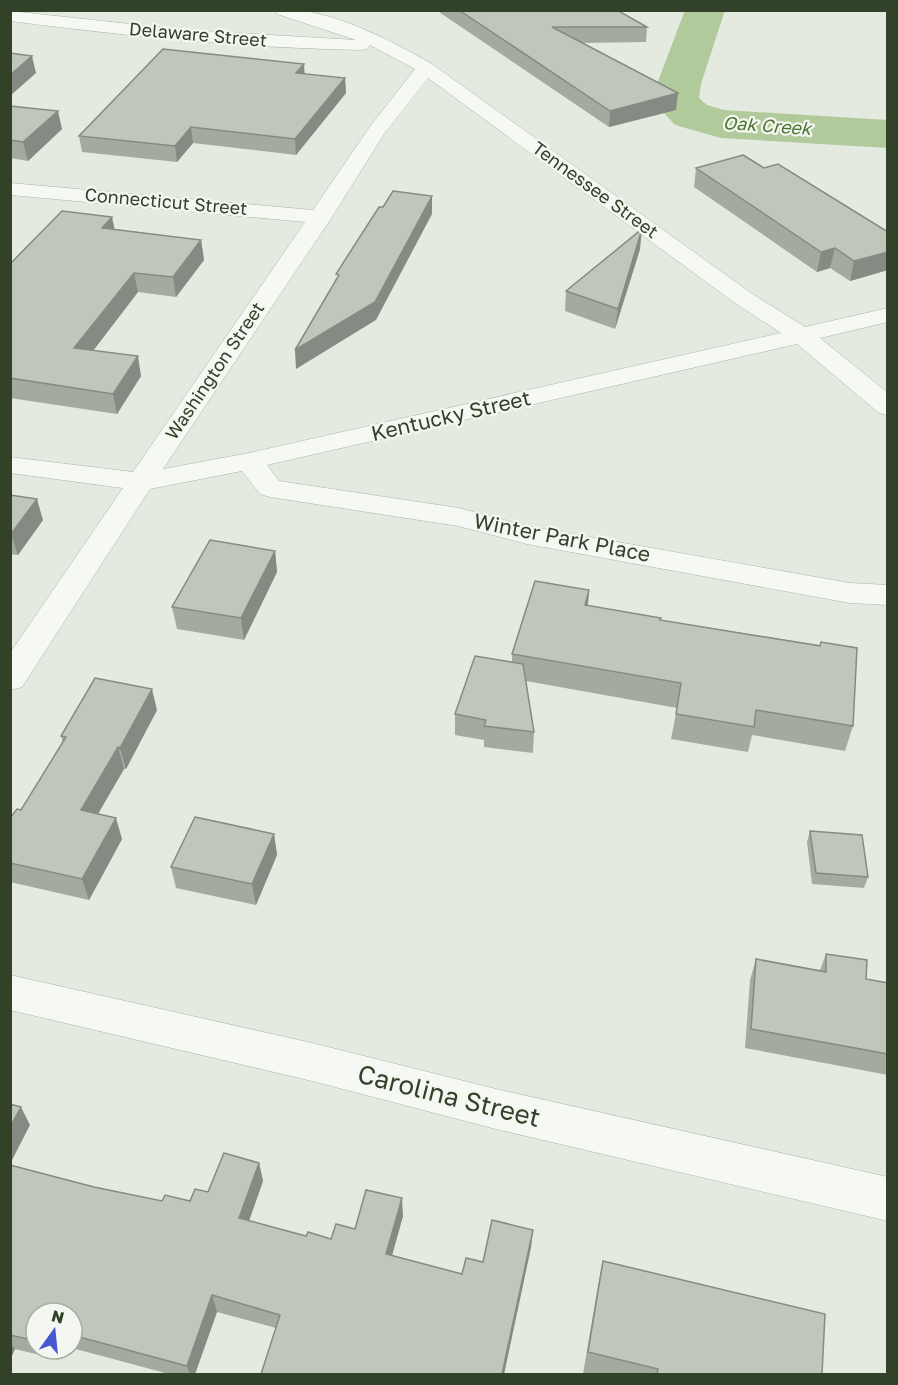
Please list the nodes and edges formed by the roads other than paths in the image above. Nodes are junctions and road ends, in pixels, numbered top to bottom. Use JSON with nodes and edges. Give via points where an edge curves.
{"nodes":[{"id":1,"x":283,"y":10,"type":"edge"},
{"id":2,"x":10,"y":16,"type":"edge"},
{"id":3,"x":387,"y":45,"type":"junction"},
{"id":4,"x":426,"y":68,"type":"junction"},
{"id":5,"x":10,"y":189,"type":"edge"},
{"id":6,"x":321,"y":217,"type":"junction"},
{"id":7,"x":888,"y":315,"type":"edge"},
{"id":8,"x":801,"y":336,"type":"junction"},
{"id":9,"x":888,"y":406,"type":"edge"},
{"id":10,"x":249,"y":461,"type":"junction"},
{"id":11,"x":10,"y":465,"type":"edge"},
{"id":12,"x":141,"y":482,"type":"junction"},
{"id":13,"x":888,"y":595,"type":"edge"},
{"id":14,"x":10,"y":679,"type":"edge"},
{"id":15,"x":10,"y":992,"type":"edge"},
{"id":16,"x":888,"y":1199,"type":"edge"}],
"edges":[{"from":1,"to":3,"type":"street","name":"Tennessee Street"},
{"from":2,"to":3,"type":"street","name":"Delaware Street","via":[[301,44]]},
{"from":3,"to":4,"type":"street","name":"Tennessee Street"},
{"from":4,"to":6,"type":"street","name":"Washington Street","via":[[392,107]]},
{"from":4,"to":8,"type":"street","name":"Tennessee Street"},
{"from":5,"to":6,"type":"street","name":"Connecticut Street"},
{"from":6,"to":12,"type":"street","name":"Washington Street"},
{"from":7,"to":8,"type":"street","name":"Kentucky Street"},
{"from":8,"to":9,"type":"street","name":"Tennessee Street"},
{"from":8,"to":10,"type":"street","name":"Kentucky Street"},
{"from":10,"to":12,"type":"street","name":"Kentucky Street"},
{"from":10,"to":13,"type":"street","name":"Winter Park Place","via":[[270,488],[459,517],[527,535],[850,593]]},
{"from":11,"to":12,"type":"street","name":"Kentucky Street"},
{"from":12,"to":14,"type":"street","name":"Washington Street"},
{"from":15,"to":16,"type":"street","name":"Carolina Street"}]}
